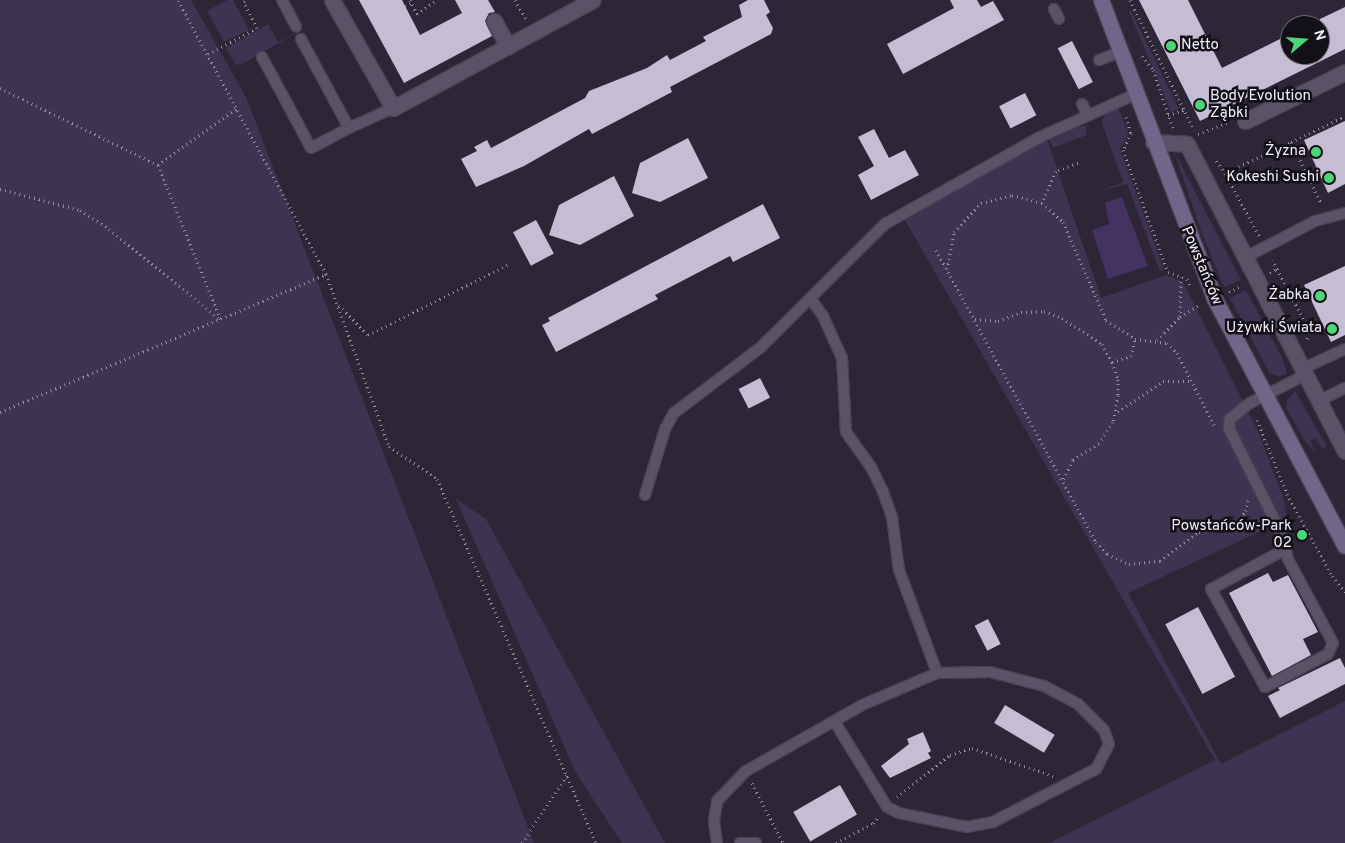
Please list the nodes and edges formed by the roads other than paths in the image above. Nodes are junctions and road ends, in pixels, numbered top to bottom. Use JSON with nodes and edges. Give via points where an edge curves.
{"nodes":[{"id":1,"x":282,"y":0,"type":"edge"},
{"id":2,"x":332,"y":0,"type":"edge"},
{"id":3,"x":593,"y":0,"type":"edge"},
{"id":4,"x":1101,"y":0,"type":"edge"},
{"id":5,"x":1054,"y":9,"type":"dead end"},
{"id":6,"x":1059,"y":20,"type":"dead end"},
{"id":7,"x":494,"y":21,"type":"dead end"},
{"id":8,"x":296,"y":26,"type":"dead end"},
{"id":9,"x":301,"y":39,"type":"dead end"},
{"id":10,"x":508,"y":46,"type":"junction"},
{"id":11,"x":1120,"y":52,"type":"junction"},
{"id":12,"x":262,"y":58,"type":"dead end"},
{"id":13,"x":1100,"y":60,"type":"dead end"},
{"id":14,"x":1345,"y":72,"type":"edge"},
{"id":15,"x":1136,"y":94,"type":"junction"},
{"id":16,"x":1082,"y":104,"type":"dead end"},
{"id":17,"x":393,"y":108,"type":"junction"},
{"id":18,"x":1088,"y":115,"type":"junction"},
{"id":19,"x":1239,"y":121,"type":"road end"},
{"id":20,"x":349,"y":128,"type":"junction"},
{"id":21,"x":1153,"y":142,"type":"junction"},
{"id":22,"x":1345,"y":213,"type":"edge"},
{"id":23,"x":1244,"y":258,"type":"junction"},
{"id":24,"x":810,"y":298,"type":"junction"},
{"id":25,"x":1345,"y":349,"type":"edge"},
{"id":26,"x":1304,"y":372,"type":"junction"},
{"id":27,"x":1345,"y":388,"type":"edge"},
{"id":28,"x":1265,"y":396,"type":"junction"},
{"id":29,"x":1319,"y":401,"type":"junction"},
{"id":30,"x":1345,"y":451,"type":"edge"},
{"id":31,"x":645,"y":495,"type":"dead end"},
{"id":32,"x":1345,"y":546,"type":"edge"},
{"id":33,"x":1286,"y":549,"type":"junction"},
{"id":34,"x":937,"y":673,"type":"junction"},
{"id":35,"x":834,"y":721,"type":"junction"},
{"id":36,"x":717,"y":843,"type":"edge"},
{"id":37,"x":740,"y":843,"type":"edge"},
{"id":38,"x":756,"y":843,"type":"edge"}],
"edges":[{"from":1,"to":8,"type":"lane"},
{"from":2,"to":17,"type":"street"},
{"from":3,"to":10,"type":"street"},
{"from":4,"to":11,"type":"street","name":"Powstańców"},
{"from":5,"to":6,"type":"lane"},
{"from":7,"to":10,"type":"street"},
{"from":9,"to":20,"type":"lane"},
{"from":10,"to":17,"type":"street"},
{"from":11,"to":13,"type":"lane"},
{"from":11,"to":15,"type":"street","name":"Powstańców"},
{"from":12,"to":20,"type":"lane","via":[[311,148]]},
{"from":14,"to":19,"type":"street"},
{"from":15,"to":18,"type":"lane"},
{"from":15,"to":21,"type":"street","name":"Powstańców"},
{"from":16,"to":18,"type":"lane"},
{"from":17,"to":20,"type":"lane"},
{"from":18,"to":24,"type":"lane","via":[[1025,145],[885,224]]},
{"from":21,"to":23,"type":"street","via":[[1194,140]]},
{"from":21,"to":28,"type":"street","name":"Powstańców","via":[[1214,298]]},
{"from":22,"to":23,"type":"lane","via":[[1328,217]]},
{"from":23,"to":26,"type":"street"},
{"from":24,"to":31,"type":"lane","via":[[760,348],[674,413],[665,430]]},
{"from":24,"to":34,"type":"lane","via":[[823,316],[842,358],[846,432],[871,467],[883,492],[895,534],[899,570]]},
{"from":25,"to":26,"type":"lane"},
{"from":26,"to":28,"type":"lane"},
{"from":26,"to":29,"type":"street"},
{"from":27,"to":29,"type":"lane"},
{"from":28,"to":32,"type":"street","name":"Powstańców"},
{"from":28,"to":33,"type":"lane","via":[[1237,412],[1229,428]]},
{"from":29,"to":30,"type":"street"},
{"from":33,"to":33,"type":"lane","via":[[1211,588],[1264,687],[1328,654],[1333,643]]},
{"from":34,"to":35,"type":"lane","via":[[904,685]]},
{"from":34,"to":35,"type":"lane","via":[[964,671],[1010,675],[1044,686],[1078,704],[1104,730],[1109,744],[1096,768],[980,827],[900,813],[887,807]]},
{"from":35,"to":36,"type":"lane","via":[[746,771],[717,801],[714,821]]},
{"from":37,"to":38,"type":"lane"}]}
